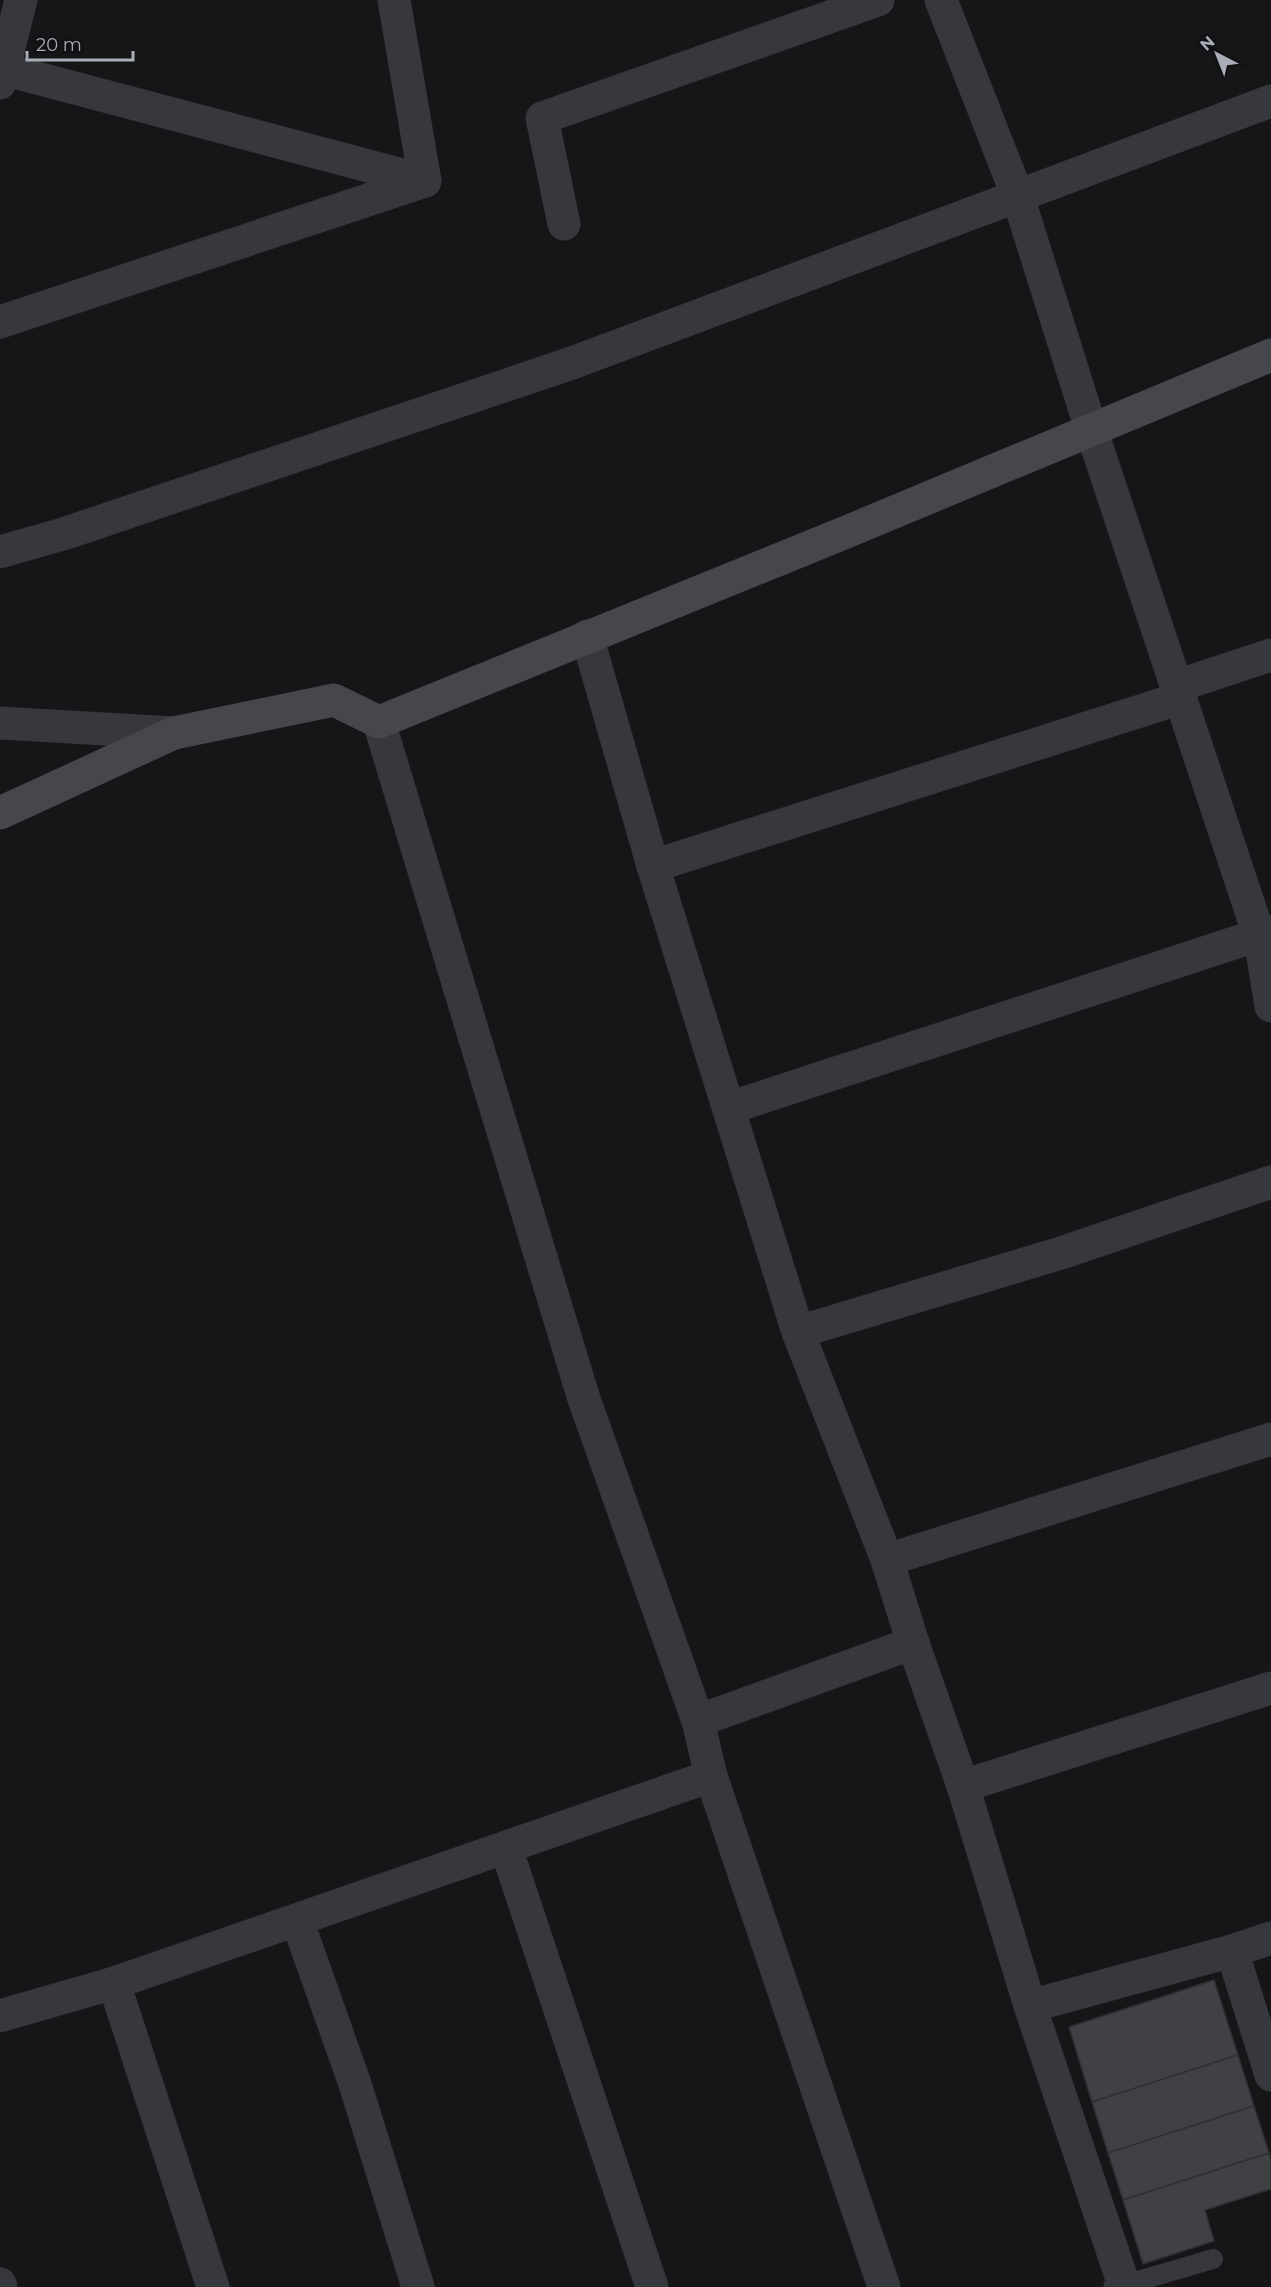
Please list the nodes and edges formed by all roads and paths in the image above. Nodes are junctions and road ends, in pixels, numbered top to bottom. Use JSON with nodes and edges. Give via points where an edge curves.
{"nodes":[{"id":1,"x":21,"y":0,"type":"edge"},
{"id":2,"x":394,"y":0,"type":"edge"},
{"id":3,"x":878,"y":0,"type":"edge"},
{"id":4,"x":941,"y":0,"type":"edge"},
{"id":5,"x":2,"y":76,"type":"edge"},
{"id":6,"x":1271,"y":101,"type":"edge"},
{"id":7,"x":425,"y":181,"type":"junction"},
{"id":8,"x":1018,"y":197,"type":"junction"},
{"id":9,"x":564,"y":224,"type":"dead end"},
{"id":10,"x":0,"y":322,"type":"edge"},
{"id":11,"x":1271,"y":355,"type":"edge"},
{"id":12,"x":1091,"y":429,"type":"junction"},
{"id":13,"x":0,"y":552,"type":"edge"},
{"id":14,"x":587,"y":636,"type":"junction"},
{"id":15,"x":1271,"y":655,"type":"edge"},
{"id":16,"x":1179,"y":692,"type":"junction"},
{"id":17,"x":379,"y":722,"type":"junction"},
{"id":18,"x":0,"y":723,"type":"edge"},
{"id":19,"x":174,"y":733,"type":"junction"},
{"id":20,"x":0,"y":813,"type":"edge"},
{"id":21,"x":653,"y":866,"type":"junction"},
{"id":22,"x":1265,"y":933,"type":"edge"},
{"id":23,"x":1271,"y":966,"type":"edge"},
{"id":24,"x":1271,"y":1006,"type":"edge"},
{"id":25,"x":729,"y":1108,"type":"junction"},
{"id":26,"x":1271,"y":1182,"type":"edge"},
{"id":27,"x":798,"y":1332,"type":"junction"},
{"id":28,"x":1271,"y":1439,"type":"edge"},
{"id":29,"x":887,"y":1560,"type":"junction"},
{"id":30,"x":913,"y":1642,"type":"junction"},
{"id":31,"x":1271,"y":1688,"type":"edge"},
{"id":32,"x":698,"y":1721,"type":"junction"},
{"id":33,"x":711,"y":1776,"type":"junction"},
{"id":34,"x":963,"y":1786,"type":"junction"},
{"id":35,"x":506,"y":1848,"type":"junction"},
{"id":36,"x":297,"y":1920,"type":"junction"},
{"id":37,"x":1271,"y":1938,"type":"edge"},
{"id":38,"x":1232,"y":1951,"type":"junction"},
{"id":39,"x":114,"y":1983,"type":"junction"},
{"id":40,"x":1030,"y":2006,"type":"junction"},
{"id":41,"x":0,"y":2016,"type":"edge"},
{"id":42,"x":1271,"y":2075,"type":"edge"},
{"id":43,"x":1213,"y":2259,"type":"dead end"},
{"id":44,"x":1122,"y":2286,"type":"edge"},
{"id":45,"x":213,"y":2287,"type":"edge"},
{"id":46,"x":418,"y":2287,"type":"edge"},
{"id":47,"x":652,"y":2287,"type":"edge"},
{"id":48,"x":884,"y":2287,"type":"edge"}],
"edges":[{"from":1,"to":5,"type":"street"},
{"from":2,"to":7,"type":"street"},
{"from":3,"to":9,"type":"street","via":[[542,117]]},
{"from":4,"to":8,"type":"street"},
{"from":5,"to":7,"type":"street"},
{"from":6,"to":8,"type":"street"},
{"from":7,"to":10,"type":"street"},
{"from":8,"to":12,"type":"street"},
{"from":8,"to":13,"type":"street","via":[[572,363]]},
{"from":11,"to":12,"type":"street"},
{"from":12,"to":14,"type":"street"},
{"from":12,"to":16,"type":"street"},
{"from":14,"to":17,"type":"street"},
{"from":14,"to":21,"type":"street"},
{"from":15,"to":16,"type":"street"},
{"from":16,"to":21,"type":"street"},
{"from":16,"to":22,"type":"street"},
{"from":17,"to":19,"type":"street","via":[[334,700]]},
{"from":17,"to":32,"type":"street","via":[[583,1396]]},
{"from":18,"to":19,"type":"street"},
{"from":19,"to":20,"type":"street"},
{"from":21,"to":25,"type":"street"},
{"from":22,"to":23,"type":"street"},
{"from":22,"to":24,"type":"street"},
{"from":22,"to":25,"type":"street"},
{"from":25,"to":27,"type":"street"},
{"from":26,"to":27,"type":"street","via":[[1061,1253]]},
{"from":27,"to":29,"type":"street"},
{"from":28,"to":29,"type":"street"},
{"from":29,"to":30,"type":"street"},
{"from":30,"to":32,"type":"street"},
{"from":30,"to":34,"type":"street"},
{"from":31,"to":34,"type":"street"},
{"from":32,"to":33,"type":"street"},
{"from":33,"to":35,"type":"street"},
{"from":33,"to":48,"type":"street"},
{"from":34,"to":40,"type":"street"},
{"from":35,"to":36,"type":"street"},
{"from":35,"to":47,"type":"street"},
{"from":36,"to":39,"type":"street"},
{"from":36,"to":46,"type":"street","via":[[355,2084]]},
{"from":37,"to":38,"type":"street"},
{"from":38,"to":40,"type":"street"},
{"from":38,"to":42,"type":"street"},
{"from":39,"to":41,"type":"street"},
{"from":39,"to":45,"type":"street"},
{"from":40,"to":44,"type":"street"},
{"from":43,"to":44,"type":"lane"}]}
